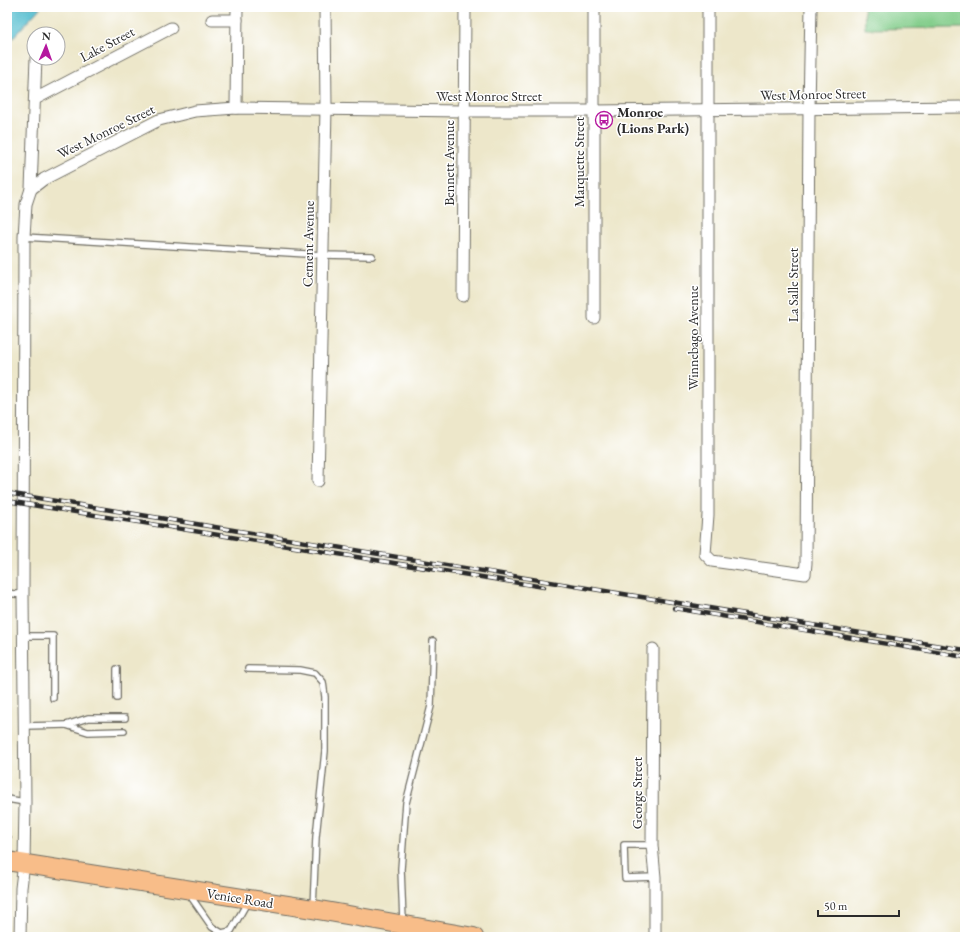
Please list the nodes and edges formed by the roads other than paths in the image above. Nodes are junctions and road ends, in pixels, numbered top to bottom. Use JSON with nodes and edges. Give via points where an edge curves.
{"nodes":[{"id":1,"x":236,"y":7,"type":"edge"},
{"id":2,"x":325,"y":7,"type":"edge"},
{"id":3,"x":465,"y":7,"type":"edge"},
{"id":4,"x":594,"y":7,"type":"edge"},
{"id":5,"x":708,"y":7,"type":"edge"},
{"id":6,"x":811,"y":7,"type":"edge"},
{"id":7,"x":212,"y":20,"type":"dead end"},
{"id":8,"x":237,"y":20,"type":"junction"},
{"id":9,"x":171,"y":28,"type":"dead end"},
{"id":10,"x":36,"y":66,"type":"edge"},
{"id":11,"x":35,"y":99,"type":"junction"},
{"id":12,"x":965,"y":107,"type":"edge"},
{"id":13,"x":236,"y":108,"type":"junction"},
{"id":14,"x":326,"y":108,"type":"junction"},
{"id":15,"x":809,"y":108,"type":"junction"},
{"id":16,"x":708,"y":110,"type":"junction"},
{"id":17,"x":464,"y":111,"type":"junction"},
{"id":18,"x":594,"y":112,"type":"junction"},
{"id":19,"x":31,"y":188,"type":"junction"},
{"id":20,"x":24,"y":237,"type":"junction"},
{"id":21,"x":323,"y":255,"type":"junction"},
{"id":22,"x":372,"y":256,"type":"dead end"},
{"id":23,"x":463,"y":296,"type":"dead end"},
{"id":24,"x":594,"y":318,"type":"dead end"},
{"id":25,"x":318,"y":481,"type":"dead end"},
{"id":26,"x":806,"y":563,"type":"joint"},
{"id":27,"x":7,"y":593,"type":"edge"},
{"id":28,"x":23,"y":595,"type":"junction"},
{"id":29,"x":24,"y":636,"type":"junction"},
{"id":30,"x":433,"y":641,"type":"dead end"},
{"id":31,"x":652,"y":648,"type":"dead end"},
{"id":32,"x":117,"y":669,"type":"dead end"},
{"id":33,"x":248,"y":669,"type":"dead end"},
{"id":34,"x":53,"y":698,"type":"dead end"},
{"id":35,"x":117,"y":698,"type":"dead end"},
{"id":36,"x":125,"y":718,"type":"dead end"},
{"id":37,"x":66,"y":725,"type":"junction"},
{"id":38,"x":25,"y":726,"type":"junction"},
{"id":39,"x":124,"y":731,"type":"dead end"},
{"id":40,"x":7,"y":799,"type":"edge"},
{"id":41,"x":25,"y":802,"type":"junction"},
{"id":42,"x":652,"y":845,"type":"junction"},
{"id":43,"x":15,"y":862,"type":"edge"},
{"id":44,"x":655,"y":877,"type":"junction"},
{"id":45,"x":186,"y":889,"type":"junction"},
{"id":46,"x":249,"y":899,"type":"junction"},
{"id":47,"x":313,"y":910,"type":"junction"},
{"id":48,"x":403,"y":926,"type":"junction"},
{"id":49,"x":20,"y":937,"type":"edge"},
{"id":50,"x":474,"y":937,"type":"edge"},
{"id":51,"x":655,"y":937,"type":"edge"}],
"edges":[{"from":1,"to":8,"type":"street"},
{"from":2,"to":14,"type":"street","name":"Cement Avenue"},
{"from":3,"to":17,"type":"street","name":"Bennett Avenue"},
{"from":4,"to":18,"type":"street","name":"Marquette Street"},
{"from":5,"to":16,"type":"street","name":"Winnebago Avenue"},
{"from":6,"to":15,"type":"street","name":"La Salle Street"},
{"from":7,"to":8,"type":"street"},
{"from":8,"to":13,"type":"street"},
{"from":9,"to":11,"type":"street","name":"Lake Street"},
{"from":10,"to":11,"type":"street"},
{"from":11,"to":19,"type":"street"},
{"from":12,"to":15,"type":"street","name":"West Monroe Street"},
{"from":13,"to":14,"type":"street","name":"West Monroe Street"},
{"from":13,"to":19,"type":"street","name":"West Monroe Street","via":[[195,111],[159,120]]},
{"from":14,"to":17,"type":"street","name":"West Monroe Street"},
{"from":14,"to":21,"type":"street","name":"Cement Avenue"},
{"from":15,"to":16,"type":"street","name":"West Monroe Street"},
{"from":15,"to":26,"type":"street","name":"La Salle Street"},
{"from":16,"to":18,"type":"street","name":"West Monroe Street"},
{"from":16,"to":26,"type":"street","name":"Winnebago Avenue","via":[[708,515],[705,554],[712,561],[805,574]]},
{"from":17,"to":18,"type":"street","name":"West Monroe Street"},
{"from":17,"to":23,"type":"street","name":"Bennett Avenue"},
{"from":18,"to":24,"type":"street","name":"Marquette Street"},
{"from":19,"to":20,"type":"street","via":[[26,204]]},
{"from":20,"to":21,"type":"lane"},
{"from":20,"to":28,"type":"street"},
{"from":21,"to":22,"type":"lane"},
{"from":21,"to":25,"type":"street","name":"Cement Avenue"},
{"from":27,"to":28,"type":"lane"},
{"from":28,"to":29,"type":"street"},
{"from":29,"to":34,"type":"lane","via":[[53,636]]},
{"from":29,"to":38,"type":"street"},
{"from":30,"to":48,"type":"lane","via":[[431,706],[406,802],[401,869]]},
{"from":31,"to":42,"type":"street","name":"George Street"},
{"from":32,"to":35,"type":"lane"},
{"from":33,"to":47,"type":"lane","via":[[300,670],[315,673],[323,682],[325,751],[316,837]]},
{"from":36,"to":37,"type":"lane","via":[[88,718]]},
{"from":37,"to":38,"type":"lane"},
{"from":37,"to":39,"type":"lane","via":[[88,732]]},
{"from":38,"to":41,"type":"street"},
{"from":40,"to":41,"type":"lane"},
{"from":41,"to":43,"type":"street"},
{"from":42,"to":44,"type":"street","name":"George Street"},
{"from":42,"to":44,"type":"lane","via":[[624,845],[625,878]]},
{"from":43,"to":45,"type":"main road","name":"Venice Road"},
{"from":43,"to":49,"type":"street"},
{"from":44,"to":51,"type":"street","name":"George Street"},
{"from":45,"to":46,"type":"main road","name":"Venice Road"},
{"from":45,"to":46,"type":"lane","via":[[212,927],[222,934],[231,931]]},
{"from":46,"to":47,"type":"main road","name":"Venice Road"},
{"from":47,"to":48,"type":"main road","name":"Venice Road"},
{"from":48,"to":50,"type":"main road","name":"Venice Road"}]}
